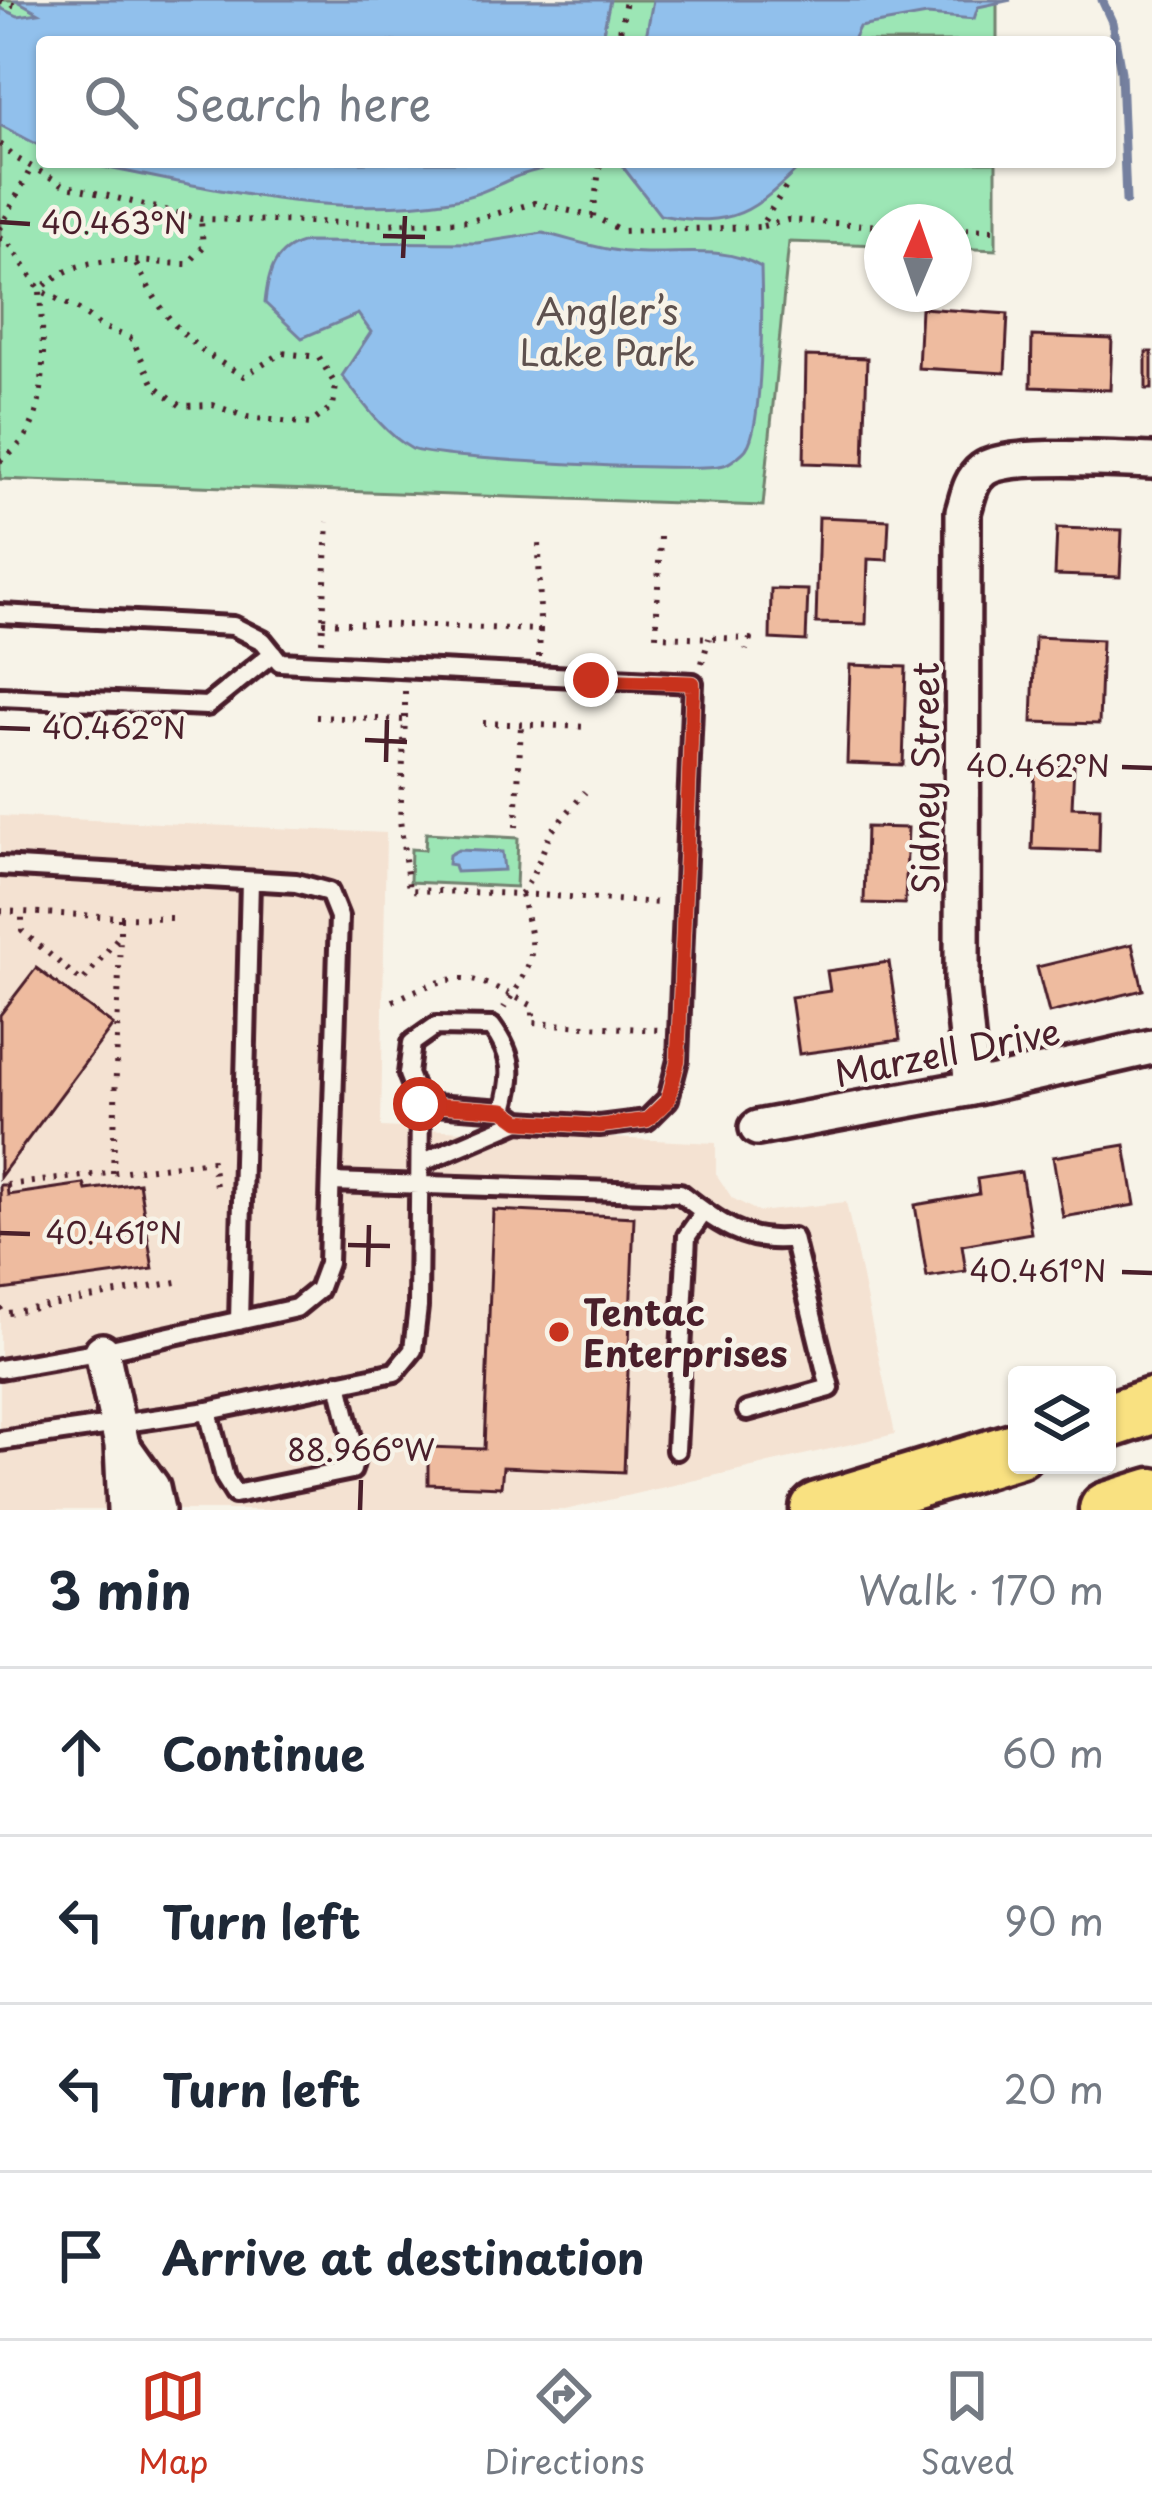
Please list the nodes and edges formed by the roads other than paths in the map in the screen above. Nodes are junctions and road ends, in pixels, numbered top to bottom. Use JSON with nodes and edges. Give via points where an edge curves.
{"nodes":[{"id":1,"x":1152,"y":461,"type":"edge"},
{"id":2,"x":0,"y":614,"type":"edge"},
{"id":3,"x":273,"y":653,"type":"junction"},
{"id":4,"x":0,"y":697,"type":"edge"},
{"id":5,"x":0,"y":866,"type":"edge"},
{"id":6,"x":250,"y":881,"type":"junction"},
{"id":7,"x":1152,"y":1047,"type":"edge"},
{"id":8,"x":972,"y":1088,"type":"junction"},
{"id":9,"x":420,"y":1104,"type":"junction"},
{"id":10,"x":512,"y":1116,"type":"junction"},
{"id":11,"x":757,"y":1128,"type":"dead end"},
{"id":12,"x":421,"y":1163,"type":"junction"},
{"id":13,"x":331,"y":1182,"type":"junction"},
{"id":14,"x":420,"y":1183,"type":"junction"},
{"id":15,"x":704,"y":1212,"type":"junction"},
{"id":16,"x":239,"y":1321,"type":"junction"},
{"id":17,"x":102,"y":1352,"type":"junction"},
{"id":18,"x":0,"y":1369,"type":"edge"},
{"id":19,"x":339,"y":1383,"type":"junction"},
{"id":20,"x":1152,"y":1406,"type":"edge"},
{"id":21,"x":208,"y":1411,"type":"junction"},
{"id":22,"x":747,"y":1411,"type":"dead end"},
{"id":23,"x":1116,"y":1418,"type":"edge"},
{"id":24,"x":120,"y":1435,"type":"junction"},
{"id":25,"x":0,"y":1441,"type":"edge"},
{"id":26,"x":676,"y":1450,"type":"dead end"},
{"id":27,"x":1008,"y":1453,"type":"edge"},
{"id":28,"x":1152,"y":1496,"type":"edge"},
{"id":29,"x":124,"y":1510,"type":"edge"},
{"id":30,"x":157,"y":1510,"type":"edge"},
{"id":31,"x":818,"y":1510,"type":"edge"},
{"id":32,"x":1107,"y":1510,"type":"edge"}],
"edges":[{"from":1,"to":8,"type":"street","name":"Sidney Street","via":[[1004,460],[972,481],[963,512],[962,988]]},
{"from":2,"to":3,"type":"lane","via":[[233,626]]},
{"from":3,"to":4,"type":"lane","via":[[207,706]]},
{"from":3,"to":10,"type":"lane","via":[[280,662],[693,683],[678,1060],[668,1100],[647,1120],[599,1126]]},
{"from":5,"to":6,"type":"lane"},
{"from":6,"to":13,"type":"lane","via":[[329,892],[339,917]]},
{"from":6,"to":16,"type":"lane"},
{"from":7,"to":8,"type":"street","name":"Marzell Drive"},
{"from":8,"to":11,"type":"street","name":"Marzell Drive"},
{"from":9,"to":10,"type":"lane"},
{"from":9,"to":10,"type":"lane","via":[[408,1074],[412,1043],[436,1026],[492,1027],[509,1050]]},
{"from":9,"to":12,"type":"lane"},
{"from":10,"to":12,"type":"lane"},
{"from":12,"to":14,"type":"lane"},
{"from":13,"to":14,"type":"lane"},
{"from":13,"to":16,"type":"lane","via":[[328,1263],[318,1290],[296,1308]]},
{"from":14,"to":15,"type":"lane","via":[[680,1193]]},
{"from":14,"to":19,"type":"lane","via":[[413,1350],[395,1372]]},
{"from":15,"to":22,"type":"lane","via":[[742,1235],[794,1238],[830,1388]]},
{"from":15,"to":26,"type":"lane","via":[[687,1236]]},
{"from":16,"to":17,"type":"lane"},
{"from":17,"to":18,"type":"lane"},
{"from":17,"to":24,"type":"street"},
{"from":19,"to":21,"type":"lane"},
{"from":19,"to":21,"type":"lane","via":[[356,1455],[352,1470],[235,1494]]},
{"from":20,"to":23,"type":"highway"},
{"from":21,"to":24,"type":"lane"},
{"from":24,"to":25,"type":"lane"},
{"from":24,"to":29,"type":"street"},
{"from":24,"to":30,"type":"street"},
{"from":27,"to":31,"type":"highway"},
{"from":28,"to":32,"type":"highway"}]}
